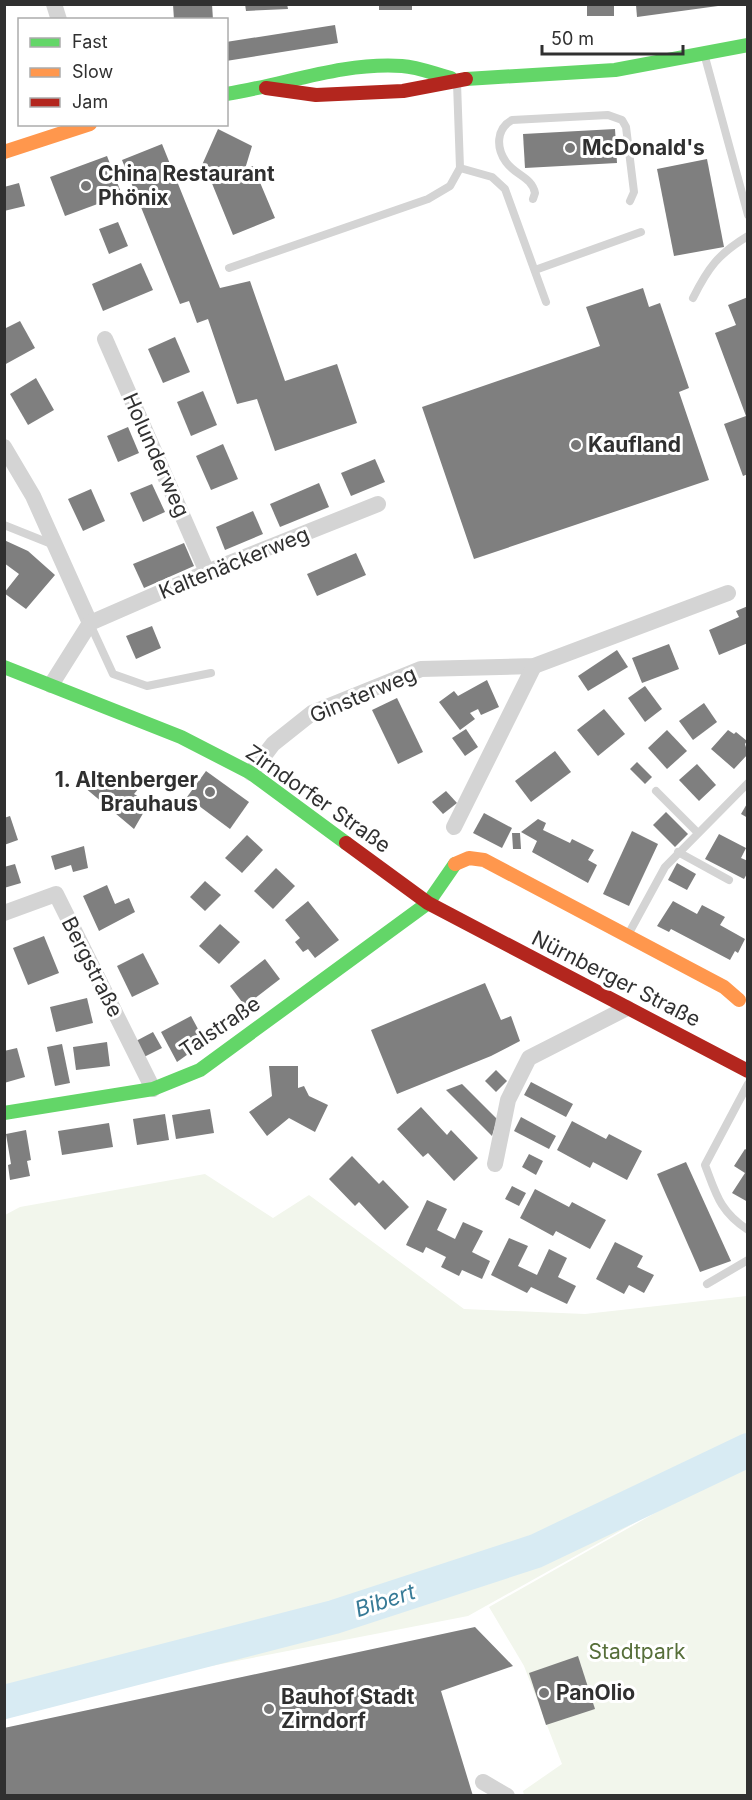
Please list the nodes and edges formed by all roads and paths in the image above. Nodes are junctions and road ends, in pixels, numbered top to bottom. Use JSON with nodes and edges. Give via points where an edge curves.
{"nodes":[{"id":1,"x":747,"y":45,"type":"edge"},
{"id":2,"x":704,"y":54,"type":"junction"},
{"id":3,"x":457,"y":79,"type":"junction"},
{"id":4,"x":266,"y":88,"type":"junction"},
{"id":5,"x":228,"y":94,"type":"edge"},
{"id":6,"x":84,"y":126,"type":"edge"},
{"id":7,"x":4,"y":152,"type":"edge"},
{"id":8,"x":460,"y":168,"type":"junction"},
{"id":9,"x":533,"y":199,"type":"dead end"},
{"id":10,"x":630,"y":201,"type":"dead end"},
{"id":11,"x":747,"y":215,"type":"edge"},
{"id":12,"x":641,"y":232,"type":"dead end"},
{"id":13,"x":747,"y":236,"type":"edge"},
{"id":14,"x":229,"y":268,"type":"dead end"},
{"id":15,"x":535,"y":270,"type":"junction"},
{"id":16,"x":693,"y":298,"type":"dead end"},
{"id":17,"x":546,"y":302,"type":"dead end"},
{"id":18,"x":105,"y":339,"type":"dead end"},
{"id":19,"x":4,"y":447,"type":"edge"},
{"id":20,"x":378,"y":504,"type":"dead end"},
{"id":21,"x":4,"y":525,"type":"edge"},
{"id":22,"x":56,"y":546,"type":"junction"},
{"id":23,"x":207,"y":572,"type":"junction"},
{"id":24,"x":728,"y":593,"type":"dead end"},
{"id":25,"x":90,"y":623,"type":"junction"},
{"id":26,"x":534,"y":666,"type":"junction"},
{"id":27,"x":4,"y":667,"type":"edge"},
{"id":28,"x":211,"y":673,"type":"dead end"},
{"id":29,"x":51,"y":685,"type":"junction"},
{"id":30,"x":251,"y":773,"type":"junction"},
{"id":31,"x":747,"y":783,"type":"edge"},
{"id":32,"x":656,"y":791,"type":"dead end"},
{"id":33,"x":454,"y":827,"type":"dead end"},
{"id":34,"x":697,"y":832,"type":"junction"},
{"id":35,"x":678,"y":852,"type":"junction"},
{"id":36,"x":729,"y":880,"type":"dead end"},
{"id":37,"x":428,"y":903,"type":"junction"},
{"id":38,"x":4,"y":913,"type":"edge"},
{"id":39,"x":465,"y":925,"type":"joint"},
{"id":40,"x":628,"y":936,"type":"junction"},
{"id":41,"x":741,"y":997,"type":"dead end"},
{"id":42,"x":627,"y":1008,"type":"junction"},
{"id":43,"x":747,"y":1071,"type":"edge"},
{"id":44,"x":747,"y":1084,"type":"edge"},
{"id":45,"x":153,"y":1089,"type":"junction"},
{"id":46,"x":4,"y":1113,"type":"edge"},
{"id":47,"x":495,"y":1164,"type":"dead end"},
{"id":48,"x":747,"y":1230,"type":"edge"},
{"id":49,"x":747,"y":1260,"type":"edge"},
{"id":50,"x":707,"y":1284,"type":"dead end"},
{"id":51,"x":483,"y":1782,"type":"dead end"},
{"id":52,"x":507,"y":1796,"type":"edge"}],
"edges":[{"from":1,"to":2,"type":"main road"},
{"from":2,"to":3,"type":"main road","via":[[615,70]]},
{"from":2,"to":11,"type":"lane"},
{"from":3,"to":4,"type":"main road","via":[[403,91],[316,95]]},
{"from":3,"to":4,"type":"main road","via":[[403,66],[357,68],[314,73]]},
{"from":3,"to":8,"type":"lane"},
{"from":4,"to":5,"type":"main road"},
{"from":6,"to":7,"type":"main road"},
{"from":8,"to":14,"type":"lane","via":[[450,186],[428,199]]},
{"from":8,"to":15,"type":"lane","via":[[492,177],[505,189]]},
{"from":9,"to":10,"type":"lane","via":[[532,184],[512,168],[501,151],[499,139],[505,124],[512,120],[608,115],[622,120],[626,127],[634,192]]},
{"from":12,"to":15,"type":"lane"},
{"from":13,"to":16,"type":"lane","via":[[723,251]]},
{"from":15,"to":17,"type":"lane"},
{"from":18,"to":23,"type":"street","name":"Holunderweg"},
{"from":19,"to":22,"type":"street"},
{"from":20,"to":23,"type":"street","name":"Kaltenäckerweg"},
{"from":21,"to":22,"type":"lane"},
{"from":22,"to":25,"type":"street"},
{"from":23,"to":25,"type":"street","name":"Kaltenäckerweg"},
{"from":24,"to":26,"type":"street","name":"Ginsterweg"},
{"from":25,"to":28,"type":"lane","via":[[113,674],[147,686]]},
{"from":25,"to":29,"type":"street"},
{"from":26,"to":30,"type":"street","name":"Ginsterweg","via":[[421,669],[312,713],[273,744]]},
{"from":26,"to":33,"type":"street"},
{"from":27,"to":29,"type":"main road","name":"Zirndorfer Straße"},
{"from":29,"to":30,"type":"main road","name":"Zirndorfer Straße","via":[[181,737]]},
{"from":30,"to":37,"type":"main road","name":"Zirndorfer Straße"},
{"from":31,"to":34,"type":"lane","name":"Nürnberger Straße"},
{"from":32,"to":34,"type":"lane"},
{"from":34,"to":35,"type":"lane","name":"Nürnberger Straße"},
{"from":35,"to":36,"type":"lane"},
{"from":35,"to":40,"type":"lane","name":"Nürnberger Straße","via":[[665,867]]},
{"from":37,"to":39,"type":"main road","name":"Zirndorfer Straße"},
{"from":37,"to":40,"type":"main road","name":"Nürnberger Straße","via":[[457,861],[484,860]]},
{"from":37,"to":45,"type":"main road","name":"Talstraße","via":[[200,1070]]},
{"from":38,"to":45,"type":"street","name":"Bergstraße","via":[[56,894]]},
{"from":39,"to":42,"type":"main road","name":"Nürnberger Straße"},
{"from":40,"to":41,"type":"main road","name":"Nürnberger Straße"},
{"from":42,"to":43,"type":"main road","name":"Nürnberger Straße"},
{"from":42,"to":47,"type":"street","via":[[529,1058],[508,1100]]},
{"from":44,"to":48,"type":"lane","via":[[705,1165],[721,1207]]},
{"from":45,"to":46,"type":"main road","name":"Talstraße"},
{"from":49,"to":50,"type":"lane"},
{"from":51,"to":52,"type":"street"}]}
